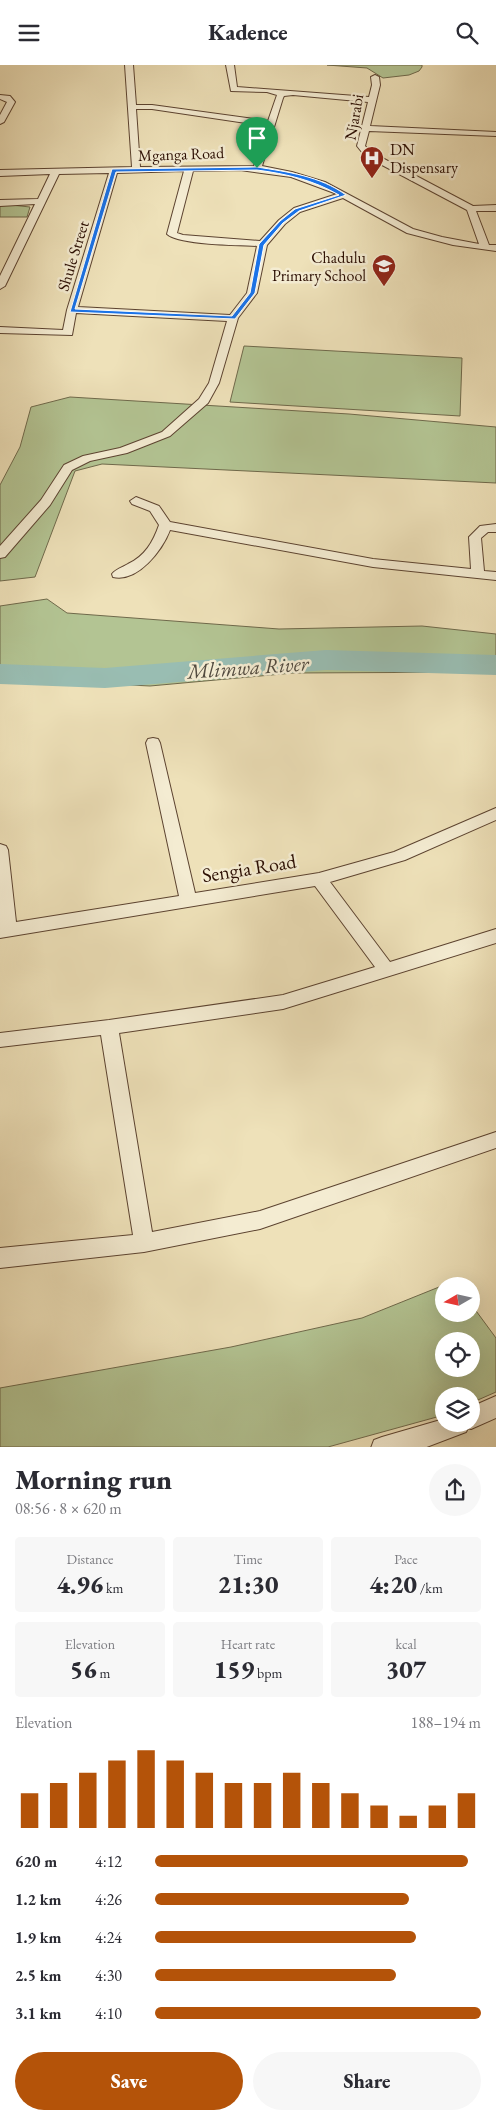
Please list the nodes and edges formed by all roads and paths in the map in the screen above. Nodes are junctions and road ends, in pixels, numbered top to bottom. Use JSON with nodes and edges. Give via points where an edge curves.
{"nodes":[{"id":1,"x":129,"y":65,"type":"edge"},
{"id":2,"x":230,"y":65,"type":"edge"},
{"id":3,"x":375,"y":77,"type":"dead end"},
{"id":4,"x":282,"y":94,"type":"junction"},
{"id":5,"x":0,"y":97,"type":"edge"},
{"id":6,"x":372,"y":100,"type":"junction"},
{"id":7,"x":133,"y":107,"type":"junction"},
{"id":8,"x":0,"y":122,"type":"edge"},
{"id":9,"x":272,"y":124,"type":"junction"},
{"id":10,"x":366,"y":128,"type":"junction"},
{"id":11,"x":496,"y":134,"type":"edge"},
{"id":12,"x":257,"y":168,"type":"junction"},
{"id":13,"x":189,"y":169,"type":"junction"},
{"id":14,"x":114,"y":170,"type":"junction"},
{"id":15,"x":136,"y":170,"type":"junction"},
{"id":16,"x":56,"y":171,"type":"junction"},
{"id":17,"x":0,"y":173,"type":"edge"},
{"id":18,"x":343,"y":195,"type":"junction"},
{"id":19,"x":42,"y":201,"type":"junction"},
{"id":20,"x":0,"y":203,"type":"edge"},
{"id":21,"x":496,"y":208,"type":"edge"},
{"id":22,"x":471,"y":209,"type":"junction"},
{"id":23,"x":262,"y":244,"type":"junction"},
{"id":24,"x":485,"y":247,"type":"junction"},
{"id":25,"x":496,"y":248,"type":"edge"},
{"id":26,"x":0,"y":286,"type":"edge"},
{"id":27,"x":72,"y":310,"type":"junction"},
{"id":28,"x":233,"y":318,"type":"junction"},
{"id":29,"x":0,"y":330,"type":"edge"},
{"id":30,"x":136,"y":501,"type":"dead end"},
{"id":31,"x":165,"y":525,"type":"junction"},
{"id":32,"x":496,"y":528,"type":"edge"},
{"id":33,"x":0,"y":554,"type":"edge"},
{"id":34,"x":478,"y":573,"type":"junction"},
{"id":35,"x":118,"y":574,"type":"dead end"},
{"id":36,"x":496,"y":576,"type":"edge"},
{"id":37,"x":153,"y":743,"type":"dead end"},
{"id":38,"x":496,"y":814,"type":"edge"},
{"id":39,"x":0,"y":850,"type":"edge"},
{"id":40,"x":319,"y":879,"type":"junction"},
{"id":41,"x":188,"y":900,"type":"junction"},
{"id":42,"x":4,"y":930,"type":"edge"},
{"id":43,"x":496,"y":936,"type":"edge"},
{"id":44,"x":386,"y":969,"type":"junction"},
{"id":45,"x":109,"y":1027,"type":"junction"},
{"id":46,"x":0,"y":1040,"type":"edge"},
{"id":47,"x":496,"y":1140,"type":"edge"},
{"id":48,"x":144,"y":1243,"type":"junction"},
{"id":49,"x":0,"y":1258,"type":"edge"},
{"id":50,"x":496,"y":1407,"type":"edge"},
{"id":51,"x":480,"y":1414,"type":"edge"},
{"id":52,"x":440,"y":1432,"type":"edge"},
{"id":53,"x":382,"y":1447,"type":"edge"}],
"edges":[{"from":1,"to":7,"type":"street"},
{"from":2,"to":4,"type":"street","via":[[234,89]]},
{"from":3,"to":6,"type":"street","name":"Njarabi"},
{"from":4,"to":6,"type":"street"},
{"from":4,"to":9,"type":"street","via":[[278,98]]},
{"from":5,"to":8,"type":"street","via":[[11,102]]},
{"from":6,"to":10,"type":"street","name":"Njarabi"},
{"from":7,"to":9,"type":"street"},
{"from":7,"to":15,"type":"street"},
{"from":9,"to":12,"type":"street"},
{"from":10,"to":11,"type":"street"},
{"from":10,"to":22,"type":"street","name":"Njarabi","via":[[361,146],[368,154]]},
{"from":12,"to":13,"type":"street","name":"Mganga Road"},
{"from":12,"to":18,"type":"street","name":"Mganga Road","via":[[295,174]]},
{"from":13,"to":15,"type":"street","name":"Mganga Road"},
{"from":13,"to":23,"type":"street","via":[[172,234],[181,238]]},
{"from":14,"to":15,"type":"street","name":"Mganga Road"},
{"from":14,"to":16,"type":"street","name":"Mganga Road"},
{"from":14,"to":27,"type":"street","name":"Shule Street"},
{"from":16,"to":17,"type":"street","name":"Mganga Road"},
{"from":16,"to":19,"type":"street"},
{"from":18,"to":23,"type":"street","via":[[297,210]]},
{"from":18,"to":24,"type":"street","name":"Mganga Road","via":[[410,231]]},
{"from":19,"to":20,"type":"street"},
{"from":19,"to":26,"type":"street"},
{"from":21,"to":22,"type":"street"},
{"from":22,"to":24,"type":"street"},
{"from":23,"to":28,"type":"street","via":[[252,293]]},
{"from":24,"to":25,"type":"street","name":"Mganga Road"},
{"from":27,"to":28,"type":"street","name":"Shule Street"},
{"from":27,"to":29,"type":"street","via":[[68,333]]},
{"from":28,"to":33,"type":"street","via":[[214,383],[204,401],[166,435],[123,451],[87,458],[68,468],[46,502]]},
{"from":30,"to":31,"type":"street","via":[[158,510]]},
{"from":31,"to":34,"type":"street","via":[[373,563]]},
{"from":31,"to":35,"type":"street","via":[[159,543],[147,559]]},
{"from":32,"to":34,"type":"street","via":[[484,529],[475,537]]},
{"from":34,"to":36,"type":"street"},
{"from":37,"to":41,"type":"street"},
{"from":38,"to":40,"type":"street","name":"Sengia Road","via":[[399,856]]},
{"from":39,"to":42,"type":"street"},
{"from":40,"to":41,"type":"street","name":"Sengia Road"},
{"from":40,"to":44,"type":"street"},
{"from":41,"to":42,"type":"street","name":"Sengia Road"},
{"from":43,"to":44,"type":"street"},
{"from":44,"to":45,"type":"street","via":[[283,1002]]},
{"from":45,"to":46,"type":"street"},
{"from":45,"to":48,"type":"street"},
{"from":47,"to":48,"type":"street","via":[[260,1220]]},
{"from":48,"to":49,"type":"street"},
{"from":50,"to":51,"type":"street"},
{"from":52,"to":53,"type":"street"}]}
